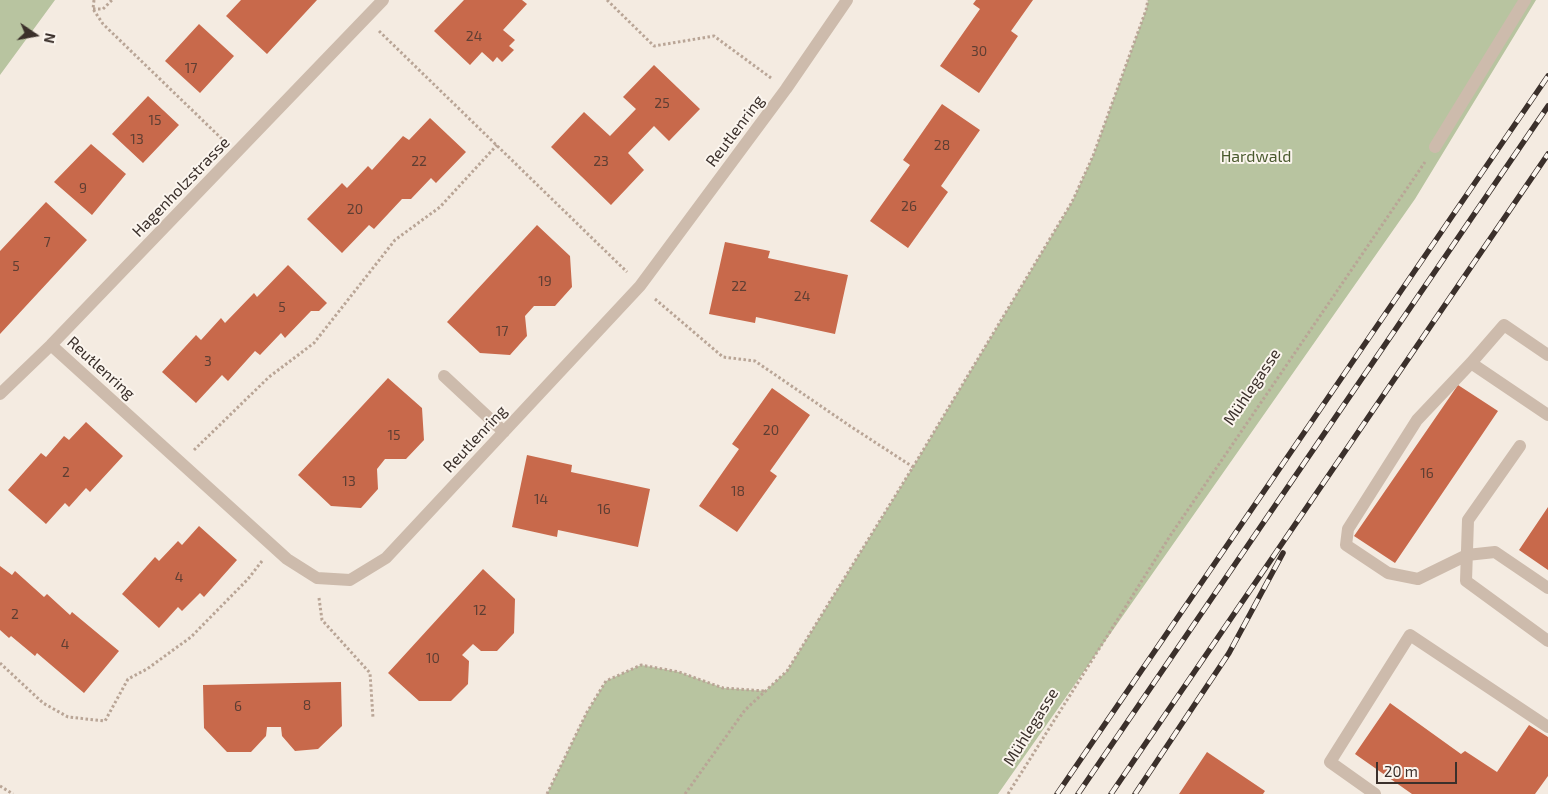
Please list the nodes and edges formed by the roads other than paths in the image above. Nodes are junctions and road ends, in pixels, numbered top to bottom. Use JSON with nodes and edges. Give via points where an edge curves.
{"nodes":[{"id":1,"x":383,"y":0,"type":"edge"},
{"id":2,"x":847,"y":0,"type":"edge"},
{"id":3,"x":1525,"y":0,"type":"edge"},
{"id":4,"x":1436,"y":147,"type":"road end"},
{"id":5,"x":52,"y":345,"type":"junction"},
{"id":6,"x":1548,"y":355,"type":"edge"},
{"id":7,"x":1471,"y":363,"type":"junction"},
{"id":8,"x":444,"y":376,"type":"dead end"},
{"id":9,"x":0,"y":394,"type":"edge"},
{"id":10,"x":1548,"y":415,"type":"edge"},
{"id":11,"x":504,"y":432,"type":"junction"},
{"id":12,"x":1520,"y":446,"type":"dead end"},
{"id":13,"x":1467,"y":555,"type":"junction"},
{"id":14,"x":1548,"y":588,"type":"edge"},
{"id":15,"x":1548,"y":641,"type":"edge"},
{"id":16,"x":1548,"y":727,"type":"edge"},
{"id":17,"x":1375,"y":794,"type":"edge"}],
"edges":[{"from":1,"to":5,"type":"street","name":"Hagenholzstrasse"},
{"from":2,"to":11,"type":"street","name":"Reutlenring","via":[[786,89],[640,286]]},
{"from":3,"to":4,"type":"street"},
{"from":5,"to":9,"type":"street","name":"Hagenholzstrasse"},
{"from":5,"to":11,"type":"street","name":"Reutlenring","via":[[287,559],[317,578],[350,580],[386,558]]},
{"from":6,"to":7,"type":"street","via":[[1504,325]]},
{"from":7,"to":10,"type":"street"},
{"from":7,"to":13,"type":"street","via":[[1416,420],[1348,529],[1346,545],[1388,573],[1418,579]]},
{"from":8,"to":11,"type":"street"},
{"from":12,"to":13,"type":"street","via":[[1468,520]]},
{"from":13,"to":14,"type":"street","via":[[1495,552]]},
{"from":13,"to":15,"type":"street","via":[[1466,581]]},
{"from":16,"to":17,"type":"street","via":[[1410,635],[1330,762]]}]}
